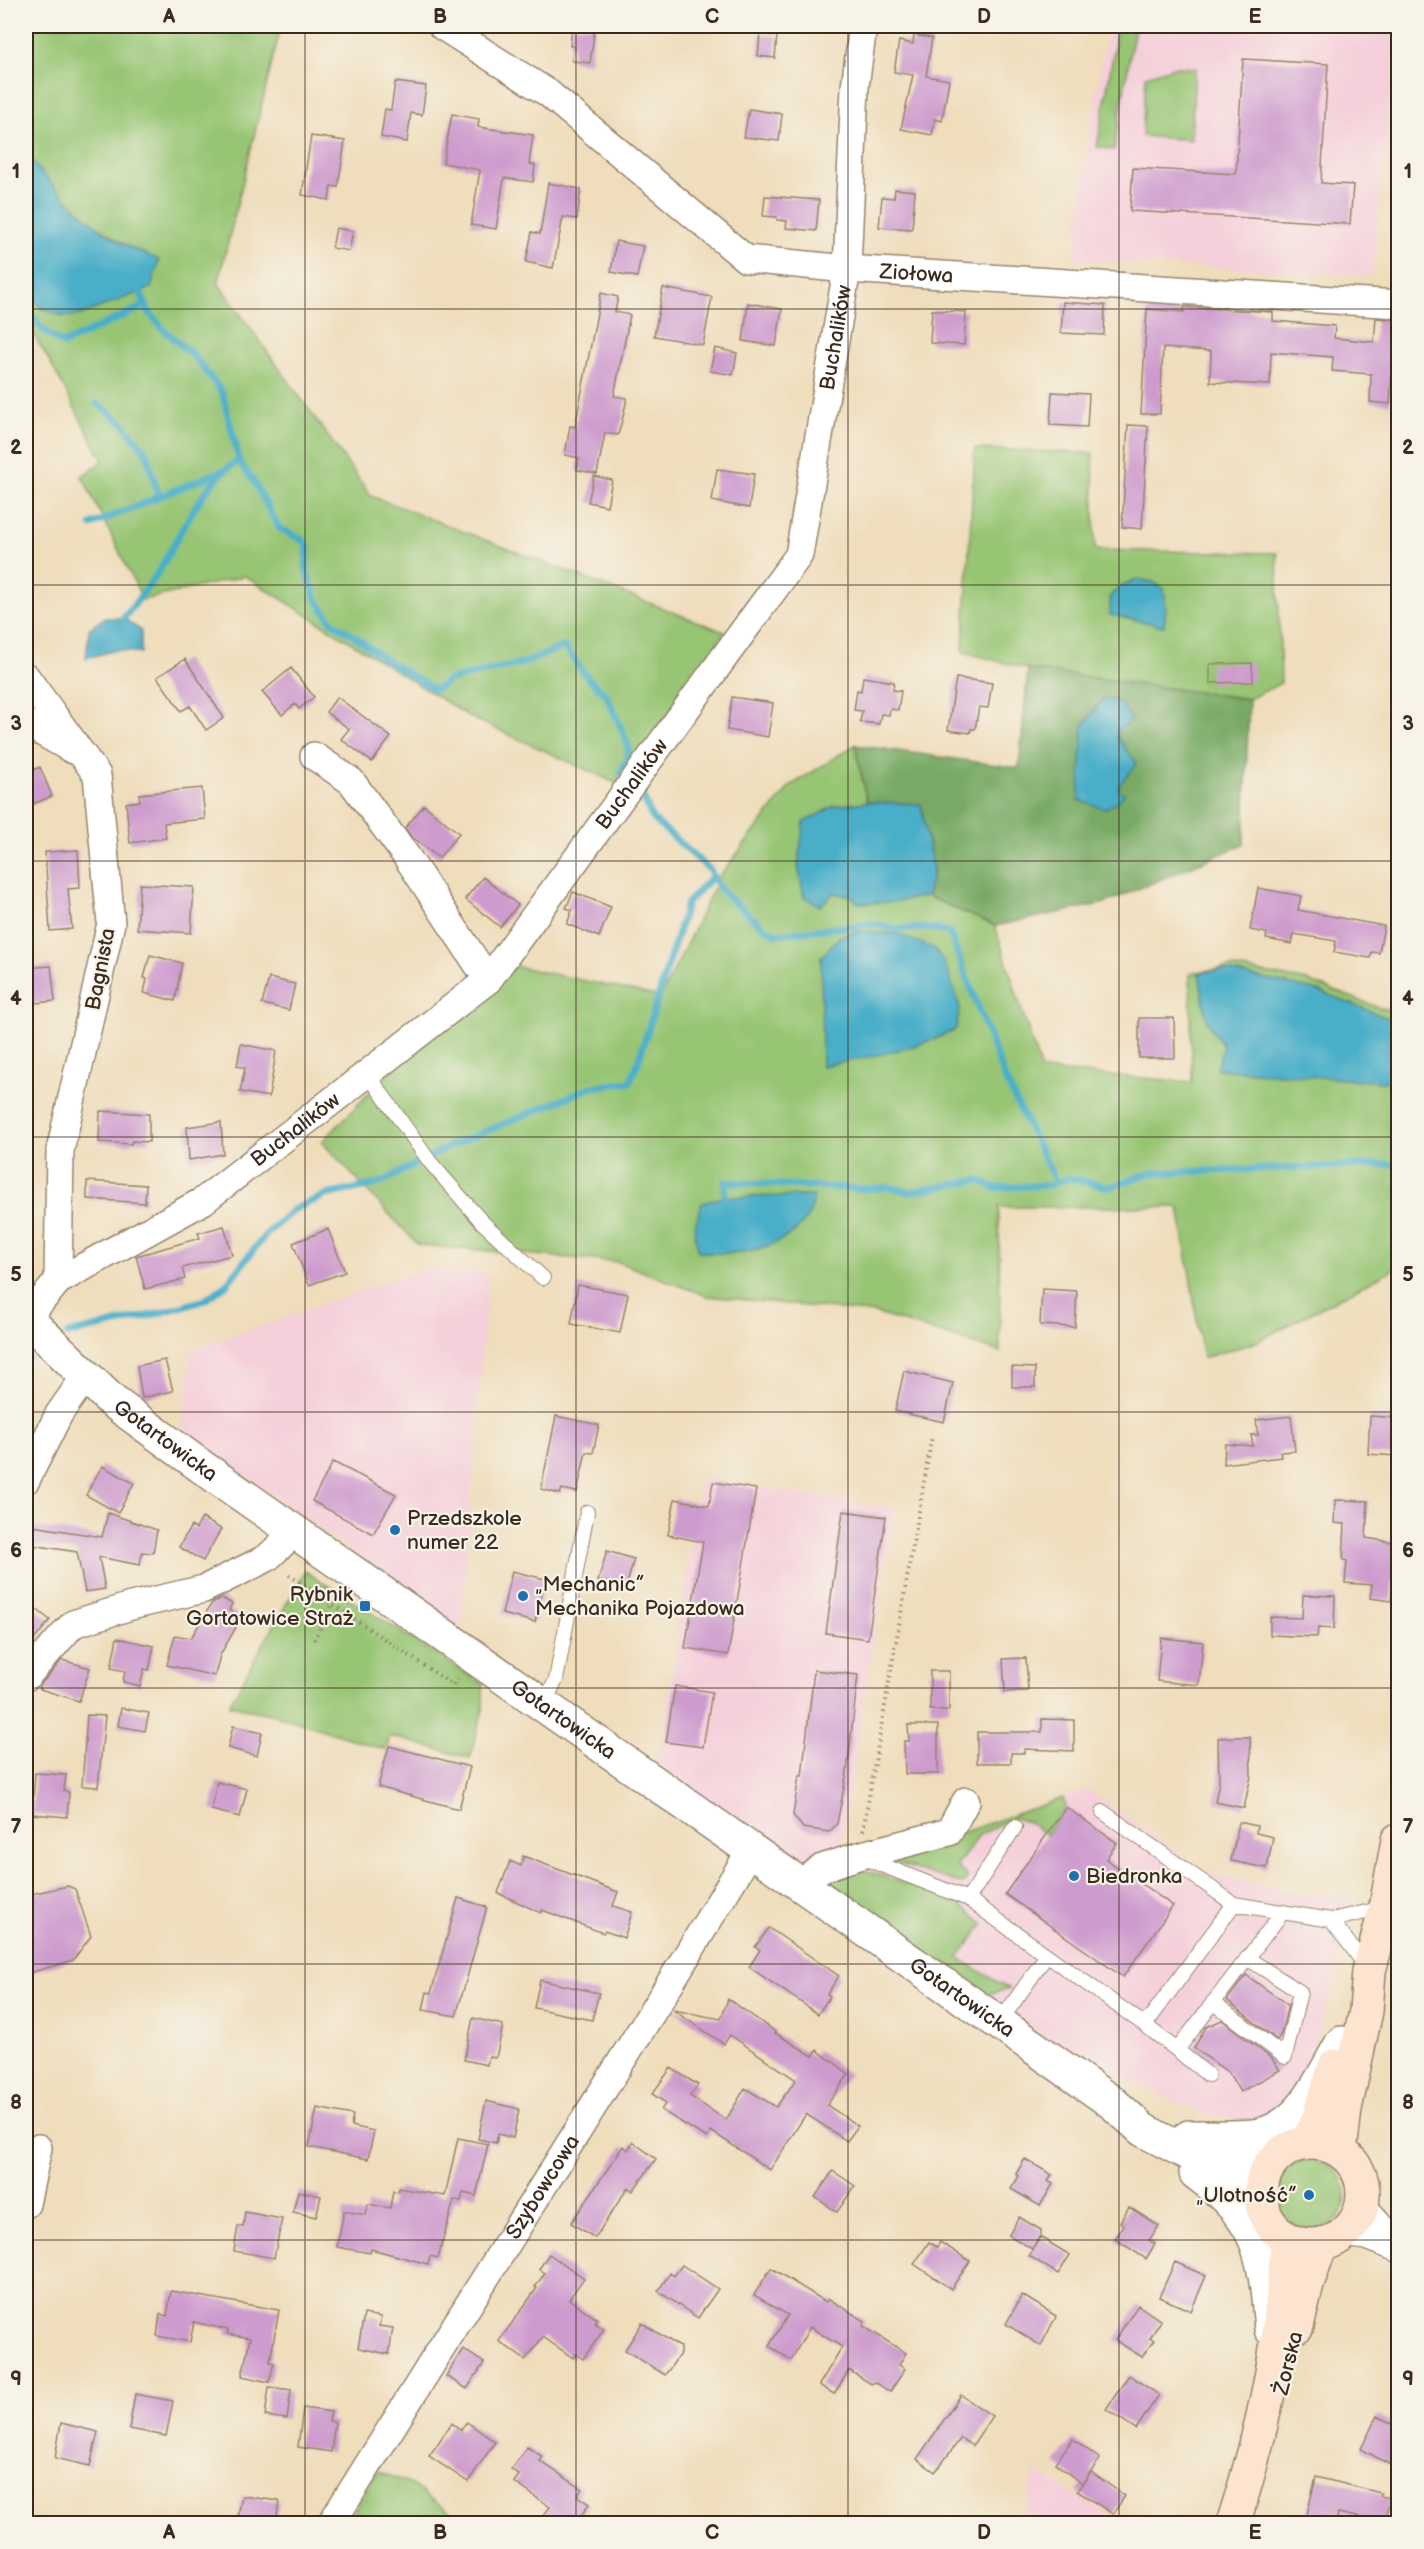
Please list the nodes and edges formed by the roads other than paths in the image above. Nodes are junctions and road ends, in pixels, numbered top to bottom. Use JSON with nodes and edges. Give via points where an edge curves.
{"nodes":[{"id":1,"x":442,"y":26,"type":"edge"},
{"id":2,"x":863,"y":26,"type":"edge"},
{"id":3,"x":847,"y":269,"type":"junction"},
{"id":4,"x":1398,"y":304,"type":"edge"},
{"id":5,"x":26,"y":677,"type":"edge"},
{"id":6,"x":26,"y":723,"type":"edge"},
{"id":7,"x":82,"y":755,"type":"junction"},
{"id":8,"x":314,"y":756,"type":"dead end"},
{"id":9,"x":488,"y":980,"type":"junction"},
{"id":10,"x":367,"y":1073,"type":"junction"},
{"id":11,"x":543,"y":1278,"type":"dead end"},
{"id":12,"x":58,"y":1281,"type":"junction"},
{"id":13,"x":26,"y":1319,"type":"edge"},
{"id":14,"x":85,"y":1377,"type":"junction"},
{"id":15,"x":26,"y":1480,"type":"edge"},
{"id":16,"x":587,"y":1512,"type":"dead end"},
{"id":17,"x":295,"y":1532,"type":"junction"},
{"id":18,"x":26,"y":1677,"type":"edge"},
{"id":19,"x":543,"y":1705,"type":"junction"},
{"id":20,"x":966,"y":1801,"type":"dead end"},
{"id":21,"x":1103,"y":1812,"type":"dead end"},
{"id":22,"x":1015,"y":1827,"type":"dead end"},
{"id":23,"x":1398,"y":1840,"type":"edge"},
{"id":24,"x":751,"y":1850,"type":"junction"},
{"id":25,"x":858,"y":1856,"type":"junction"},
{"id":26,"x":800,"y":1883,"type":"junction"},
{"id":27,"x":968,"y":1899,"type":"junction"},
{"id":28,"x":1234,"y":1904,"type":"junction"},
{"id":29,"x":1386,"y":1907,"type":"junction"},
{"id":30,"x":1282,"y":1913,"type":"junction"},
{"id":31,"x":1331,"y":1920,"type":"junction"},
{"id":32,"x":1047,"y":1955,"type":"junction"},
{"id":33,"x":1247,"y":1958,"type":"junction"},
{"id":34,"x":1369,"y":1971,"type":"junction"},
{"id":35,"x":1213,"y":2002,"type":"junction"},
{"id":36,"x":999,"y":2023,"type":"junction"},
{"id":37,"x":1145,"y":2025,"type":"junction"},
{"id":38,"x":1342,"y":2043,"type":"junction"},
{"id":39,"x":1177,"y":2050,"type":"junction"},
{"id":40,"x":1208,"y":2075,"type":"dead end"},
{"id":41,"x":1178,"y":2141,"type":"junction"},
{"id":42,"x":1307,"y":2143,"type":"junction"},
{"id":43,"x":38,"y":2148,"type":"dead end"},
{"id":44,"x":1340,"y":2151,"type":"junction"},
{"id":45,"x":1272,"y":2161,"type":"junction"},
{"id":46,"x":1260,"y":2191,"type":"junction"},
{"id":47,"x":26,"y":2204,"type":"edge"},
{"id":48,"x":1361,"y":2205,"type":"junction"},
{"id":49,"x":1287,"y":2238,"type":"junction"},
{"id":50,"x":1332,"y":2239,"type":"junction"},
{"id":51,"x":1398,"y":2247,"type":"edge"},
{"id":52,"x":1274,"y":2367,"type":"junction"},
{"id":53,"x":1247,"y":2479,"type":"junction"},
{"id":54,"x":331,"y":2523,"type":"edge"},
{"id":55,"x":1233,"y":2523,"type":"edge"}],
"edges":[{"from":1,"to":3,"type":"street","name":"Ziołowa","via":[[548,93],[746,259]]},
{"from":2,"to":3,"type":"street","name":"Buchalików","via":[[855,87]]},
{"from":3,"to":4,"type":"street","name":"Ziołowa"},
{"from":3,"to":9,"type":"street","name":"Buchalików","via":[[799,555]]},
{"from":5,"to":7,"type":"street","name":"Bagnista"},
{"from":6,"to":7,"type":"street"},
{"from":7,"to":12,"type":"street","name":"Bagnista","via":[[96,775],[111,923],[60,1150]]},
{"from":8,"to":9,"type":"street","via":[[351,781],[407,857]]},
{"from":9,"to":10,"type":"street","name":"Buchalików"},
{"from":10,"to":11,"type":"lane","via":[[427,1158],[482,1222]]},
{"from":10,"to":12,"type":"street","name":"Buchalików","via":[[202,1201]]},
{"from":12,"to":13,"type":"street","name":"Buchalików"},
{"from":13,"to":14,"type":"street","name":"Gotartowicka"},
{"from":14,"to":15,"type":"street","via":[[60,1414]]},
{"from":14,"to":17,"type":"street","name":"Gotartowicka","via":[[148,1429]]},
{"from":16,"to":19,"type":"lane","via":[[556,1680]]},
{"from":17,"to":18,"type":"street","via":[[267,1558],[204,1589],[73,1624]]},
{"from":17,"to":19,"type":"street","name":"Gotartowicka"},
{"from":19,"to":24,"type":"street","name":"Gotartowicka"},
{"from":20,"to":25,"type":"street","via":[[949,1832]]},
{"from":21,"to":28,"type":"lane"},
{"from":22,"to":27,"type":"lane"},
{"from":23,"to":29,"type":"main road"},
{"from":24,"to":26,"type":"street","name":"Gotartowicka"},
{"from":24,"to":54,"type":"street","name":"Szybowcowa"},
{"from":25,"to":26,"type":"street","via":[[822,1868]]},
{"from":25,"to":27,"type":"lane"},
{"from":26,"to":36,"type":"street","name":"Gotartowicka"},
{"from":27,"to":32,"type":"lane"},
{"from":28,"to":30,"type":"lane"},
{"from":28,"to":37,"type":"lane"},
{"from":29,"to":31,"type":"lane"},
{"from":29,"to":34,"type":"main road"},
{"from":30,"to":31,"type":"lane"},
{"from":30,"to":33,"type":"lane"},
{"from":31,"to":34,"type":"lane"},
{"from":32,"to":36,"type":"lane"},
{"from":32,"to":37,"type":"lane"},
{"from":33,"to":35,"type":"lane"},
{"from":33,"to":35,"type":"lane","via":[[1300,1992],[1285,2057]]},
{"from":34,"to":38,"type":"main road"},
{"from":34,"to":44,"type":"main road"},
{"from":35,"to":39,"type":"lane"},
{"from":36,"to":41,"type":"street","name":"Gotartowicka","via":[[1114,2104],[1143,2130]]},
{"from":37,"to":39,"type":"lane"},
{"from":38,"to":41,"type":"street","via":[[1305,2106],[1284,2125],[1255,2135]]},
{"from":38,"to":42,"type":"main road"},
{"from":39,"to":40,"type":"lane"},
{"from":41,"to":45,"type":"street","name":"Gotartowicka"},
{"from":41,"to":46,"type":"street","name":"Gotartowicka"},
{"from":41,"to":52,"type":"street","via":[[1196,2173],[1226,2196],[1251,2232],[1265,2268]]},
{"from":42,"to":44,"type":"main road","via":[[1325,2144]]},
{"from":42,"to":45,"type":"main road","via":[[1288,2148]]},
{"from":43,"to":47,"type":"street"},
{"from":44,"to":48,"type":"main road","via":[[1353,2163],[1361,2179]]},
{"from":45,"to":46,"type":"main road"},
{"from":46,"to":49,"type":"main road","via":[[1267,2218]]},
{"from":48,"to":50,"type":"main road","via":[[1353,2224]]},
{"from":48,"to":51,"type":"street"},
{"from":49,"to":50,"type":"main road","via":[[1304,2244]]},
{"from":49,"to":52,"type":"main road","name":"Żorska"},
{"from":50,"to":51,"type":"street","via":[[1366,2236]]},
{"from":50,"to":53,"type":"main road","name":"Żorska","via":[[1307,2284],[1283,2393]]},
{"from":52,"to":53,"type":"main road","name":"Żorska"},
{"from":53,"to":55,"type":"main road","name":"Żorska"}]}
